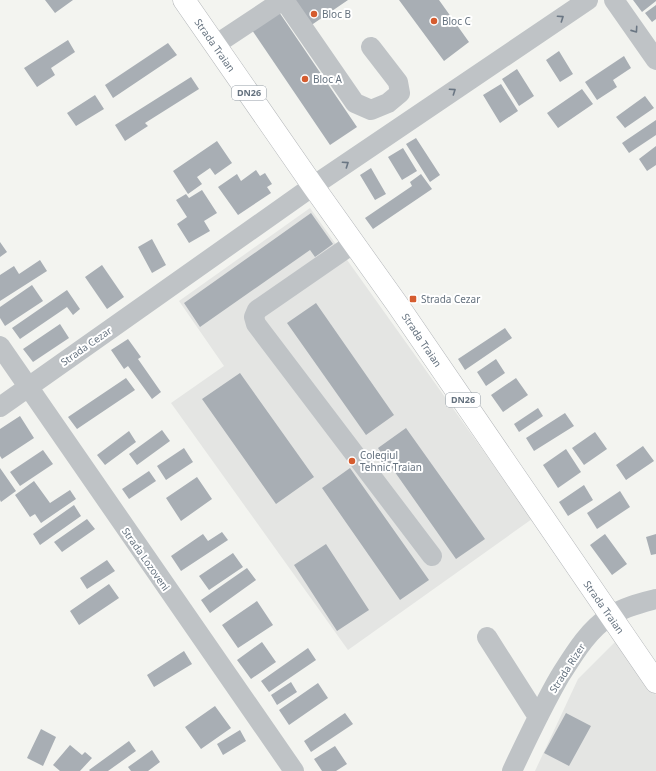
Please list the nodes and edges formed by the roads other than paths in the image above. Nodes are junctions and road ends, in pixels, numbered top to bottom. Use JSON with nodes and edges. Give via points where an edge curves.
{"nodes":[{"id":1,"x":184,"y":0,"type":"edge"},
{"id":2,"x":283,"y":0,"type":"edge"},
{"id":3,"x":588,"y":0,"type":"edge"},
{"id":4,"x":614,"y":0,"type":"edge"},
{"id":5,"x":215,"y":45,"type":"junction"},
{"id":6,"x":371,"y":47,"type":"dead end"},
{"id":7,"x":656,"y":60,"type":"edge"},
{"id":8,"x":313,"y":186,"type":"junction"},
{"id":9,"x":354,"y":243,"type":"junction"},
{"id":10,"x":0,"y":346,"type":"edge"},
{"id":11,"x":29,"y":387,"type":"junction"},
{"id":12,"x":0,"y":407,"type":"edge"},
{"id":13,"x":432,"y":556,"type":"dead end"},
{"id":14,"x":656,"y":600,"type":"edge"},
{"id":15,"x":610,"y":616,"type":"junction"},
{"id":16,"x":488,"y":637,"type":"dead end"},
{"id":17,"x":656,"y":682,"type":"edge"},
{"id":18,"x":538,"y":717,"type":"junction"},
{"id":19,"x":294,"y":771,"type":"edge"},
{"id":20,"x":512,"y":771,"type":"edge"}],
"edges":[{"from":1,"to":5,"type":"main road","name":"Strada Traian","number":"DN26"},
{"from":2,"to":5,"type":"street"},
{"from":2,"to":6,"type":"street","via":[[355,103],[371,110],[388,103],[400,93],[398,82]]},
{"from":8,"to":3,"type":"street","name":"Strada Cezar","one_way":true},
{"from":4,"to":7,"type":"street","one_way":true},
{"from":5,"to":8,"type":"main road","name":"Strada Traian","number":"DN26"},
{"from":8,"to":9,"type":"main road","name":"Strada Traian","number":"DN26"},
{"from":8,"to":11,"type":"street","name":"Strada Cezar"},
{"from":9,"to":13,"type":"street","via":[[257,310],[254,317],[256,324]]},
{"from":9,"to":15,"type":"main road","name":"Strada Traian","number":"DN26"},
{"from":10,"to":11,"type":"street","name":"Strada Lozoveni"},
{"from":11,"to":12,"type":"street","name":"Strada Cezar"},
{"from":11,"to":19,"type":"street","name":"Strada Lozoveni"},
{"from":14,"to":15,"type":"street","name":"Strada Rizer"},
{"from":15,"to":17,"type":"main road","name":"Strada Traian","number":"DN26"},
{"from":15,"to":18,"type":"street","name":"Strada Rizer","via":[[579,646]]},
{"from":16,"to":18,"type":"street"},
{"from":18,"to":20,"type":"street","name":"Strada Rizer"}]}
